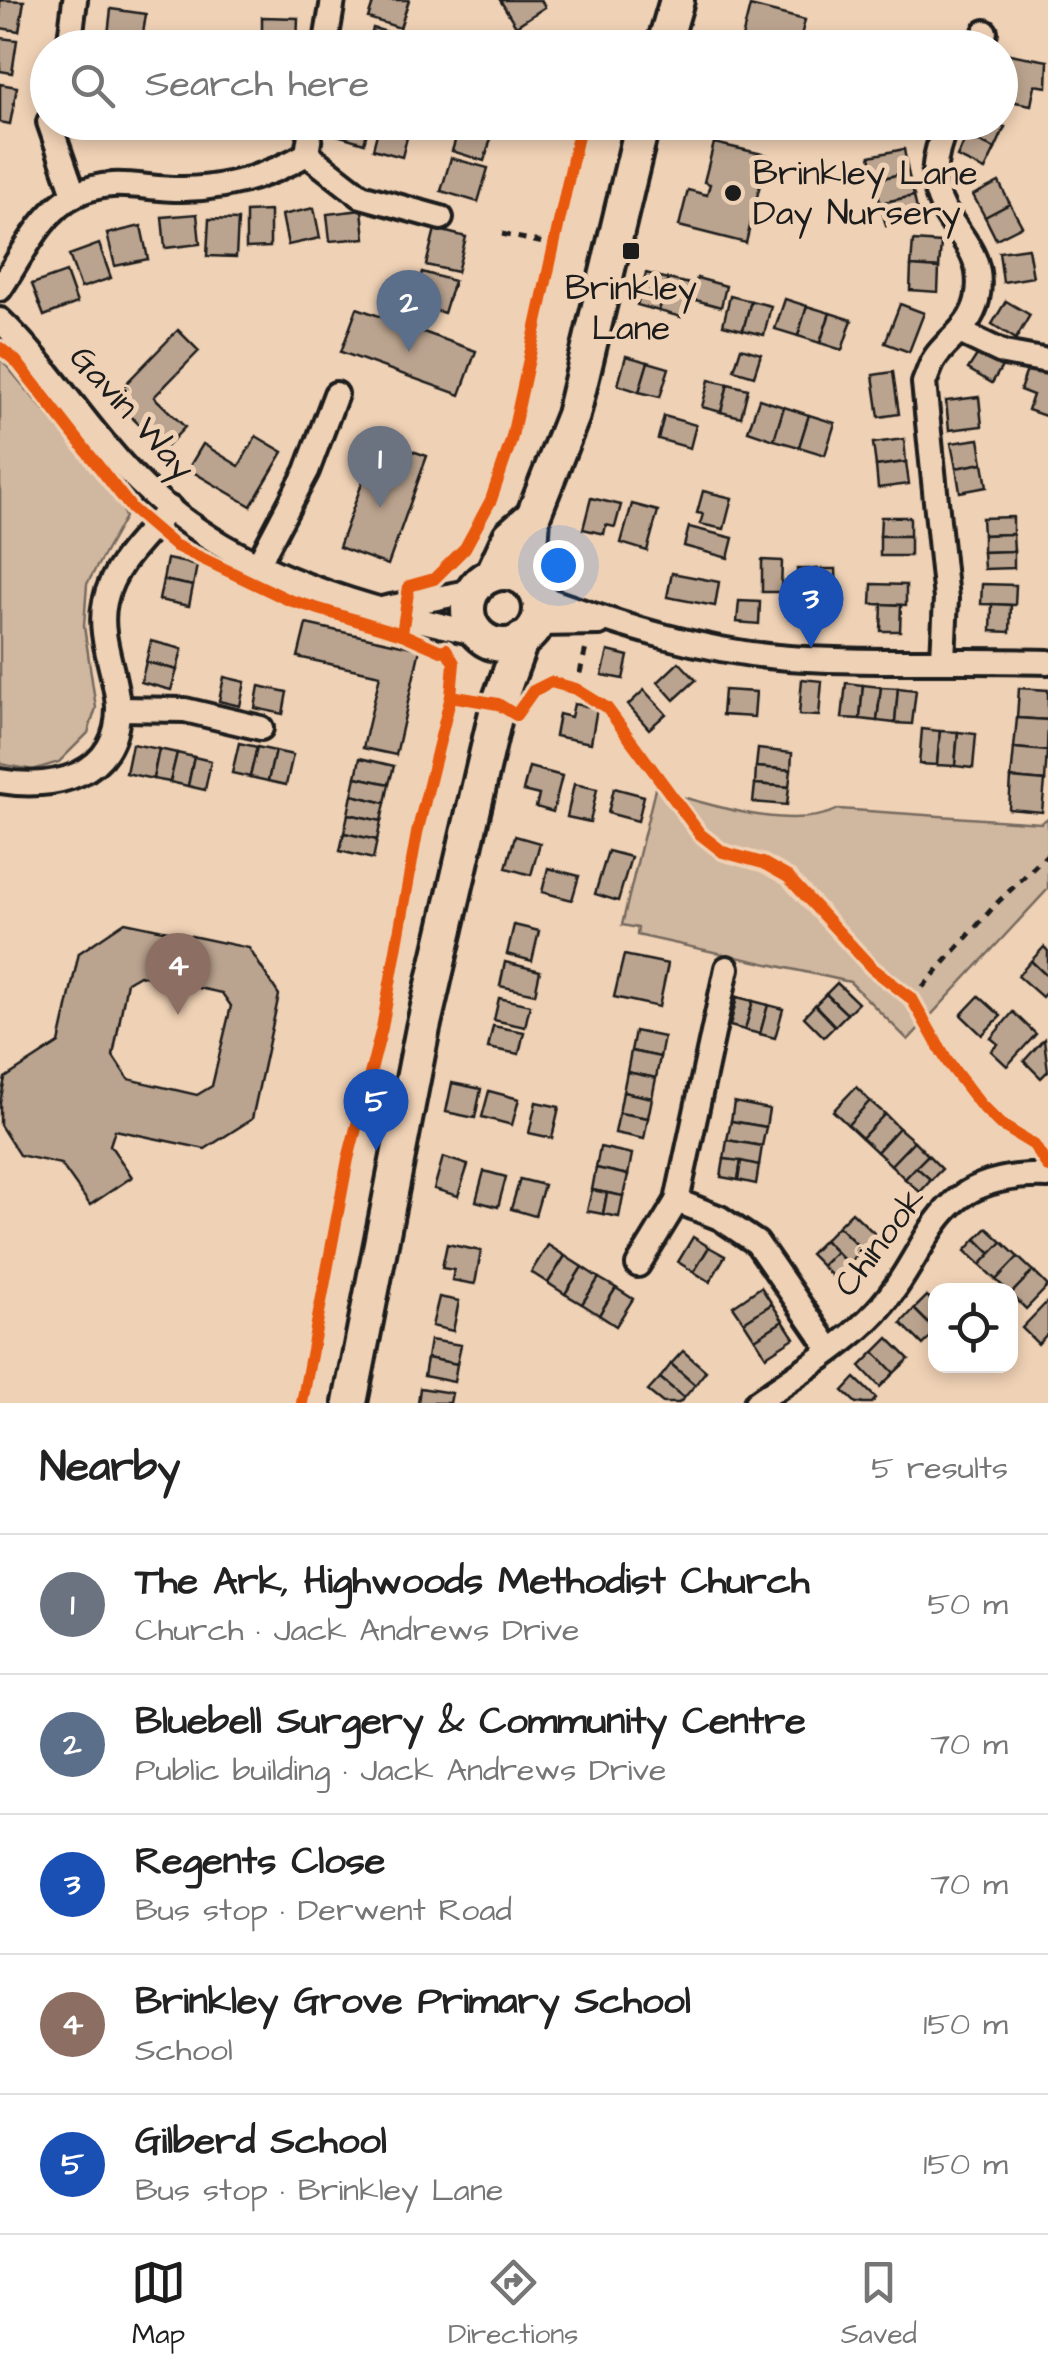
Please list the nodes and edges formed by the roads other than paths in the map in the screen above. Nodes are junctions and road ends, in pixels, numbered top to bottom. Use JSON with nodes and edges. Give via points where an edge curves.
{"nodes":[{"id":1,"x":76,"y":0,"type":"edge"},
{"id":2,"x":333,"y":0,"type":"edge"},
{"id":3,"x":678,"y":0,"type":"edge"},
{"id":4,"x":72,"y":30,"type":"edge"},
{"id":5,"x":328,"y":30,"type":"edge"},
{"id":6,"x":669,"y":30,"type":"edge"},
{"id":7,"x":55,"y":140,"type":"edge"},
{"id":8,"x":309,"y":140,"type":"edge"},
{"id":9,"x":639,"y":140,"type":"edge"},
{"id":10,"x":940,"y":140,"type":"edge"},
{"id":11,"x":307,"y":154,"type":"junction"},
{"id":12,"x":74,"y":194,"type":"junction"},
{"id":13,"x":441,"y":218,"type":"dead end"},
{"id":14,"x":0,"y":289,"type":"edge"},
{"id":15,"x":0,"y":320,"type":"edge"},
{"id":16,"x":962,"y":332,"type":"junction"},
{"id":17,"x":1048,"y":361,"type":"edge"},
{"id":18,"x":336,"y":394,"type":"dead end"},
{"id":19,"x":170,"y":508,"type":"junction"},
{"id":20,"x":533,"y":516,"type":"junction"},
{"id":21,"x":258,"y":566,"type":"junction"},
{"id":22,"x":482,"y":583,"type":"junction"},
{"id":23,"x":386,"y":608,"type":"junction"},
{"id":24,"x":531,"y":610,"type":"junction"},
{"id":25,"x":481,"y":636,"type":"junction"},
{"id":26,"x":942,"y":658,"type":"junction"},
{"id":27,"x":1048,"y":662,"type":"edge"},
{"id":28,"x":498,"y":704,"type":"junction"},
{"id":29,"x":118,"y":709,"type":"junction"},
{"id":30,"x":261,"y":728,"type":"dead end"},
{"id":31,"x":0,"y":781,"type":"edge"},
{"id":32,"x":727,"y":968,"type":"dead end"},
{"id":33,"x":1048,"y":1176,"type":"edge"},
{"id":34,"x":677,"y":1201,"type":"junction"},
{"id":35,"x":638,"y":1265,"type":"dead end"},
{"id":36,"x":830,"y":1349,"type":"junction"},
{"id":37,"x":350,"y":1403,"type":"edge"},
{"id":38,"x":756,"y":1403,"type":"edge"}],
"edges":[{"from":1,"to":4,"type":"street"},
{"from":2,"to":5,"type":"street"},
{"from":3,"to":6,"type":"street"},
{"from":7,"to":12,"type":"street"},
{"from":8,"to":11,"type":"street"},
{"from":9,"to":20,"type":"street","via":[[572,415]]},
{"from":10,"to":16,"type":"street","via":[[931,176],[936,198],[976,270],[977,300]]},
{"from":11,"to":12,"type":"street","via":[[269,176],[183,189],[116,182]]},
{"from":11,"to":13,"type":"street","via":[[361,196]]},
{"from":12,"to":14,"type":"street","via":[[40,228]]},
{"from":15,"to":19,"type":"street","name":"Gavin Way","via":[[130,474]]},
{"from":16,"to":17,"type":"street","via":[[1004,353]]},
{"from":16,"to":26,"type":"street","via":[[935,356],[924,383],[946,599]]},
{"from":18,"to":21,"type":"street"},
{"from":19,"to":21,"type":"street","name":"Gavin Way"},
{"from":19,"to":29,"type":"street","via":[[112,579],[104,605]]},
{"from":20,"to":22,"type":"street","via":[[510,536]]},
{"from":20,"to":24,"type":"street"},
{"from":21,"to":23,"type":"street","name":"Gavin Way","via":[[327,594]]},
{"from":22,"to":23,"type":"street"},
{"from":22,"to":24,"type":"street","via":[[511,573]]},
{"from":22,"to":25,"type":"street","via":[[468,614]]},
{"from":23,"to":25,"type":"street","name":"Gavin Way"},
{"from":24,"to":25,"type":"street","via":[[510,644]]},
{"from":24,"to":26,"type":"street","via":[[788,658]]},
{"from":24,"to":28,"type":"street"},
{"from":25,"to":28,"type":"street"},
{"from":26,"to":27,"type":"street"},
{"from":28,"to":37,"type":"street","via":[[408,1098]]},
{"from":29,"to":30,"type":"street","via":[[185,710]]},
{"from":29,"to":31,"type":"street","via":[[113,732],[85,772],[58,785]]},
{"from":32,"to":34,"type":"street"},
{"from":33,"to":36,"type":"street","name":"Chinook","via":[[1014,1175],[950,1204],[870,1319]]},
{"from":34,"to":35,"type":"street"},
{"from":34,"to":36,"type":"street","name":"Chinook","via":[[757,1243]]},
{"from":36,"to":38,"type":"street","name":"Chinook"}]}
